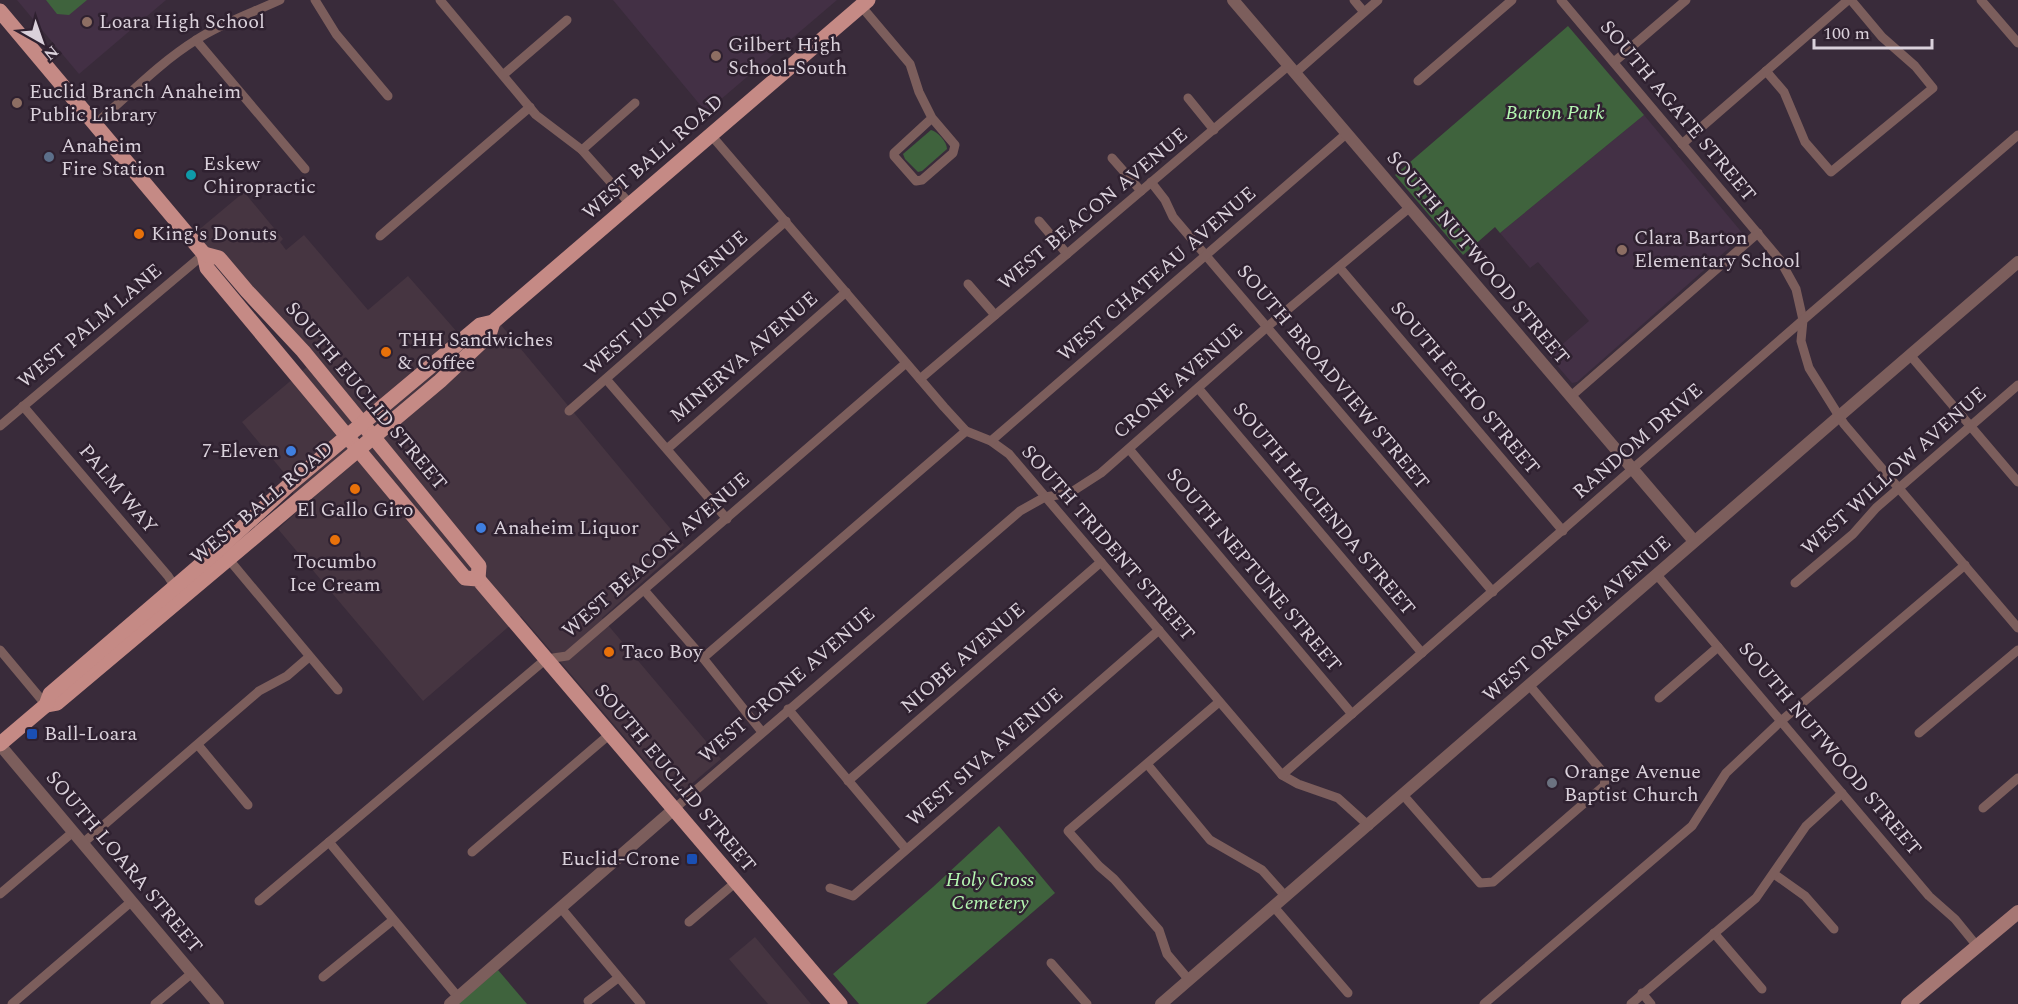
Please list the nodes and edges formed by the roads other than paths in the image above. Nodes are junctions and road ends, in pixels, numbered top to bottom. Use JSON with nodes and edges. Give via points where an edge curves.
{"nodes":[{"id":1,"x":280,"y":0,"type":"edge"},
{"id":2,"x":315,"y":0,"type":"edge"},
{"id":3,"x":440,"y":0,"type":"edge"},
{"id":4,"x":1233,"y":0,"type":"edge"},
{"id":5,"x":1354,"y":0,"type":"edge"},
{"id":6,"x":1378,"y":0,"type":"edge"},
{"id":7,"x":1512,"y":0,"type":"edge"},
{"id":8,"x":1561,"y":0,"type":"edge"},
{"id":9,"x":1686,"y":0,"type":"edge"},
{"id":10,"x":1850,"y":0,"type":"edge"},
{"id":11,"x":1981,"y":0,"type":"edge"},
{"id":12,"x":865,"y":3,"type":"edge"},
{"id":13,"x":1364,"y":12,"type":"junction"},
{"id":14,"x":2,"y":16,"type":"edge"},
{"id":15,"x":567,"y":20,"type":"dead end"},
{"id":16,"x":196,"y":40,"type":"junction"},
{"id":17,"x":2018,"y":43,"type":"edge"},
{"id":18,"x":1614,"y":62,"type":"junction"},
{"id":19,"x":1292,"y":70,"type":"junction"},
{"id":20,"x":1767,"y":70,"type":"junction"},
{"id":21,"x":503,"y":75,"type":"junction"},
{"id":22,"x":1418,"y":81,"type":"dead end"},
{"id":23,"x":388,"y":96,"type":"dead end"},
{"id":24,"x":1188,"y":98,"type":"dead end"},
{"id":25,"x":635,"y":103,"type":"dead end"},
{"id":26,"x":530,"y":107,"type":"junction"},
{"id":27,"x":932,"y":118,"type":"junction"},
{"id":28,"x":95,"y":124,"type":"junction"},
{"id":29,"x":1214,"y":130,"type":"junction"},
{"id":30,"x":1346,"y":134,"type":"junction"},
{"id":31,"x":711,"y":135,"type":"junction"},
{"id":32,"x":2018,"y":135,"type":"edge"},
{"id":33,"x":1682,"y":144,"type":"junction"},
{"id":34,"x":582,"y":150,"type":"junction"},
{"id":35,"x":1112,"y":158,"type":"dead end"},
{"id":36,"x":305,"y":169,"type":"dead end"},
{"id":37,"x":1151,"y":182,"type":"junction"},
{"id":38,"x":1141,"y":191,"type":"junction"},
{"id":39,"x":630,"y":204,"type":"junction"},
{"id":40,"x":1409,"y":208,"type":"junction"},
{"id":41,"x":786,"y":221,"type":"junction"},
{"id":42,"x":1039,"y":221,"type":"dead end"},
{"id":43,"x":1758,"y":233,"type":"junction"},
{"id":44,"x":380,"y":236,"type":"dead end"},
{"id":45,"x":204,"y":254,"type":"junction"},
{"id":46,"x":1067,"y":254,"type":"junction"},
{"id":47,"x":1206,"y":256,"type":"junction"},
{"id":48,"x":2018,"y":262,"type":"edge"},
{"id":49,"x":1339,"y":267,"type":"junction"},
{"id":50,"x":968,"y":284,"type":"dead end"},
{"id":51,"x":846,"y":292,"type":"junction"},
{"id":52,"x":995,"y":315,"type":"junction"},
{"id":53,"x":1803,"y":320,"type":"junction"},
{"id":54,"x":493,"y":322,"type":"junction"},
{"id":55,"x":1267,"y":327,"type":"junction"},
{"id":56,"x":1910,"y":355,"type":"junction"},
{"id":57,"x":906,"y":363,"type":"junction"},
{"id":58,"x":606,"y":379,"type":"junction"},
{"id":59,"x":920,"y":379,"type":"junction"},
{"id":60,"x":2018,"y":385,"type":"edge"},
{"id":61,"x":1198,"y":388,"type":"junction"},
{"id":62,"x":1570,"y":397,"type":"junction"},
{"id":63,"x":23,"y":406,"type":"junction"},
{"id":64,"x":569,"y":411,"type":"dead end"},
{"id":65,"x":1841,"y":415,"type":"junction"},
{"id":66,"x":363,"y":423,"type":"junction"},
{"id":67,"x":0,"y":426,"type":"edge"},
{"id":68,"x":1969,"y":426,"type":"junction"},
{"id":69,"x":966,"y":431,"type":"junction"},
{"id":70,"x":347,"y":436,"type":"junction"},
{"id":71,"x":374,"y":437,"type":"junction"},
{"id":72,"x":991,"y":441,"type":"junction"},
{"id":73,"x":667,"y":449,"type":"junction"},
{"id":74,"x":1129,"y":449,"type":"junction"},
{"id":75,"x":359,"y":450,"type":"junction"},
{"id":76,"x":1632,"y":470,"type":"junction"},
{"id":77,"x":2018,"y":482,"type":"edge"},
{"id":78,"x":1899,"y":488,"type":"junction"},
{"id":79,"x":1046,"y":497,"type":"junction"},
{"id":80,"x":727,"y":519,"type":"junction"},
{"id":81,"x":1563,"y":531,"type":"junction"},
{"id":82,"x":1694,"y":542,"type":"junction"},
{"id":83,"x":223,"y":554,"type":"junction"},
{"id":84,"x":1101,"y":561,"type":"junction"},
{"id":85,"x":1965,"y":565,"type":"junction"},
{"id":86,"x":1657,"y":575,"type":"junction"},
{"id":87,"x":478,"y":579,"type":"junction"},
{"id":88,"x":1795,"y":583,"type":"dead end"},
{"id":89,"x":644,"y":590,"type":"junction"},
{"id":90,"x":178,"y":592,"type":"junction"},
{"id":91,"x":1492,"y":592,"type":"junction"},
{"id":92,"x":2018,"y":628,"type":"edge"},
{"id":93,"x":1159,"y":630,"type":"junction"},
{"id":94,"x":1718,"y":647,"type":"junction"},
{"id":95,"x":0,"y":650,"type":"edge"},
{"id":96,"x":2018,"y":650,"type":"edge"},
{"id":97,"x":1422,"y":653,"type":"junction"},
{"id":98,"x":309,"y":657,"type":"junction"},
{"id":99,"x":703,"y":658,"type":"junction"},
{"id":100,"x":546,"y":659,"type":"junction"},
{"id":101,"x":1530,"y":686,"type":"junction"},
{"id":102,"x":338,"y":690,"type":"dead end"},
{"id":103,"x":1659,"y":698,"type":"dead end"},
{"id":104,"x":1219,"y":702,"type":"junction"},
{"id":105,"x":46,"y":705,"type":"junction"},
{"id":106,"x":788,"y":709,"type":"junction"},
{"id":107,"x":1352,"y":714,"type":"junction"},
{"id":108,"x":1781,"y":721,"type":"junction"},
{"id":109,"x":762,"y":732,"type":"junction"},
{"id":110,"x":1919,"y":733,"type":"dead end"},
{"id":111,"x":610,"y":734,"type":"junction"},
{"id":112,"x":0,"y":745,"type":"edge"},
{"id":113,"x":198,"y":745,"type":"junction"},
{"id":114,"x":1148,"y":764,"type":"junction"},
{"id":115,"x":1282,"y":775,"type":"junction"},
{"id":116,"x":2018,"y":778,"type":"edge"},
{"id":117,"x":848,"y":781,"type":"junction"},
{"id":118,"x":1842,"y":793,"type":"junction"},
{"id":119,"x":1404,"y":796,"type":"junction"},
{"id":120,"x":248,"y":805,"type":"dead end"},
{"id":121,"x":1983,"y":808,"type":"dead end"},
{"id":122,"x":674,"y":809,"type":"junction"},
{"id":123,"x":1369,"y":826,"type":"junction"},
{"id":124,"x":73,"y":832,"type":"junction"},
{"id":125,"x":329,"y":842,"type":"junction"},
{"id":126,"x":83,"y":843,"type":"junction"},
{"id":127,"x":906,"y":849,"type":"junction"},
{"id":128,"x":472,"y":852,"type":"dead end"},
{"id":129,"x":1774,"y":874,"type":"junction"},
{"id":130,"x":736,"y":882,"type":"junction"},
{"id":131,"x":830,"y":888,"type":"dead end"},
{"id":132,"x":0,"y":894,"type":"edge"},
{"id":133,"x":1286,"y":897,"type":"junction"},
{"id":134,"x":132,"y":901,"type":"junction"},
{"id":135,"x":259,"y":902,"type":"dead end"},
{"id":136,"x":1274,"y":907,"type":"junction"},
{"id":137,"x":561,"y":908,"type":"junction"},
{"id":138,"x":2018,"y":912,"type":"edge"},
{"id":139,"x":393,"y":920,"type":"junction"},
{"id":140,"x":689,"y":922,"type":"dead end"},
{"id":141,"x":1834,"y":929,"type":"dead end"},
{"id":142,"x":1714,"y":933,"type":"junction"},
{"id":143,"x":1977,"y":946,"type":"junction"},
{"id":144,"x":1051,"y":963,"type":"dead end"},
{"id":145,"x":192,"y":973,"type":"junction"},
{"id":146,"x":323,"y":977,"type":"dead end"},
{"id":147,"x":618,"y":978,"type":"junction"},
{"id":148,"x":1189,"y":980,"type":"junction"},
{"id":149,"x":1762,"y":989,"type":"dead end"},
{"id":150,"x":1348,"y":993,"type":"dead end"},
{"id":151,"x":1642,"y":993,"type":"junction"},
{"id":152,"x":454,"y":1000,"type":"edge"},
{"id":153,"x":588,"y":1001,"type":"dead end"},
{"id":154,"x":12,"y":1004,"type":"edge"},
{"id":155,"x":155,"y":1004,"type":"edge"},
{"id":156,"x":218,"y":1004,"type":"edge"},
{"id":157,"x":641,"y":1004,"type":"edge"},
{"id":158,"x":840,"y":1004,"type":"edge"},
{"id":159,"x":1087,"y":1004,"type":"edge"},
{"id":160,"x":1161,"y":1004,"type":"edge"},
{"id":161,"x":1484,"y":1004,"type":"edge"},
{"id":162,"x":1631,"y":1004,"type":"edge"},
{"id":163,"x":1651,"y":1004,"type":"edge"},
{"id":164,"x":1908,"y":1004,"type":"edge"}],
"edges":[{"from":1,"to":16,"type":"street"},
{"from":2,"to":23,"type":"street","via":[[336,34]]},
{"from":3,"to":21,"type":"street"},
{"from":4,"to":19,"type":"street","name":"SOUTH NUTWOOD STREET"},
{"from":5,"to":13,"type":"street"},
{"from":6,"to":13,"type":"street","name":"WEST BEACON AVENUE"},
{"from":7,"to":22,"type":"street"},
{"from":8,"to":18,"type":"street","name":"SOUTH AGATE STREET"},
{"from":9,"to":18,"type":"street"},
{"from":10,"to":20,"type":"street"},
{"from":10,"to":20,"type":"street","via":[[1933,88],[1831,172],[1805,142],[1784,93]]},
{"from":11,"to":17,"type":"street"},
{"from":12,"to":27,"type":"street","via":[[910,64]]},
{"from":12,"to":31,"type":"main road","name":"WEST BALL ROAD"},
{"from":13,"to":19,"type":"street","name":"WEST BEACON AVENUE"},
{"from":14,"to":28,"type":"main road","name":"SOUTH EUCLID STREET"},
{"from":15,"to":21,"type":"street"},
{"from":16,"to":28,"type":"street"},
{"from":16,"to":36,"type":"street"},
{"from":18,"to":33,"type":"street","name":"SOUTH AGATE STREET"},
{"from":19,"to":29,"type":"street","name":"WEST BEACON AVENUE"},
{"from":19,"to":30,"type":"street","name":"SOUTH NUTWOOD STREET"},
{"from":20,"to":33,"type":"street"},
{"from":21,"to":26,"type":"street"},
{"from":24,"to":29,"type":"street"},
{"from":25,"to":34,"type":"street"},
{"from":26,"to":34,"type":"street"},
{"from":26,"to":44,"type":"street"},
{"from":27,"to":27,"type":"street","via":[[894,153],[916,181],[953,153],[955,147]]},
{"from":28,"to":45,"type":"main road","name":"SOUTH EUCLID STREET"},
{"from":29,"to":37,"type":"street","name":"WEST BEACON AVENUE"},
{"from":30,"to":40,"type":"street","name":"SOUTH NUTWOOD STREET"},
{"from":30,"to":47,"type":"street","name":"WEST CHATEAU AVENUE"},
{"from":31,"to":39,"type":"main road","name":"WEST BALL ROAD"},
{"from":31,"to":41,"type":"street","name":"SOUTH TRIDENT STREET"},
{"from":32,"to":53,"type":"street","name":"RANDOM DRIVE"},
{"from":33,"to":43,"type":"street","name":"SOUTH AGATE STREET"},
{"from":34,"to":39,"type":"street"},
{"from":35,"to":38,"type":"street"},
{"from":37,"to":38,"type":"street","name":"WEST BEACON AVENUE"},
{"from":37,"to":47,"type":"street","name":"SOUTH BROADVIEW STREET","via":[[1173,217]]},
{"from":38,"to":46,"type":"street","name":"WEST BEACON AVENUE"},
{"from":39,"to":54,"type":"main road","name":"WEST BALL ROAD"},
{"from":40,"to":49,"type":"street","name":"CRONE AVENUE"},
{"from":40,"to":62,"type":"street","name":"SOUTH NUTWOOD STREET"},
{"from":41,"to":51,"type":"street","name":"SOUTH TRIDENT STREET"},
{"from":41,"to":58,"type":"street","name":"WEST JUNO AVENUE"},
{"from":42,"to":46,"type":"street"},
{"from":43,"to":53,"type":"street","name":"SOUTH AGATE STREET","via":[[1780,260],[1796,289]]},
{"from":43,"to":62,"type":"street"},
{"from":45,"to":63,"type":"street","name":"WEST PALM LANE"},
{"from":45,"to":66,"type":"main road","name":"SOUTH EUCLID STREET","via":[[219,258]]},
{"from":45,"to":70,"type":"main road","name":"SOUTH EUCLID STREET","via":[[207,268]]},
{"from":46,"to":52,"type":"street","name":"WEST BEACON AVENUE"},
{"from":47,"to":55,"type":"street","name":"SOUTH BROADVIEW STREET"},
{"from":47,"to":72,"type":"street","name":"WEST CHATEAU AVENUE"},
{"from":48,"to":56,"type":"street","name":"WEST ORANGE AVENUE"},
{"from":49,"to":55,"type":"street","name":"CRONE AVENUE"},
{"from":49,"to":81,"type":"street","name":"SOUTH ECHO STREET"},
{"from":50,"to":52,"type":"street"},
{"from":51,"to":57,"type":"street","name":"SOUTH TRIDENT STREET"},
{"from":51,"to":73,"type":"street","name":"MINERVA AVENUE"},
{"from":52,"to":59,"type":"street","name":"WEST BEACON AVENUE"},
{"from":53,"to":65,"type":"street","name":"SOUTH AGATE STREET","via":[[1801,341],[1809,368]]},
{"from":53,"to":76,"type":"street","name":"RANDOM DRIVE"},
{"from":54,"to":66,"type":"main road","name":"WEST BALL ROAD","via":[[480,325]]},
{"from":54,"to":71,"type":"main road","name":"WEST BALL ROAD","via":[[489,335],[449,374]]},
{"from":55,"to":61,"type":"street","name":"CRONE AVENUE"},
{"from":55,"to":91,"type":"street","name":"SOUTH BROADVIEW STREET"},
{"from":56,"to":65,"type":"street","name":"WEST ORANGE AVENUE"},
{"from":56,"to":68,"type":"street"},
{"from":57,"to":59,"type":"street","name":"SOUTH TRIDENT STREET"},
{"from":57,"to":80,"type":"street","name":"WEST BEACON AVENUE"},
{"from":58,"to":64,"type":"street","name":"WEST JUNO AVENUE"},
{"from":58,"to":73,"type":"street"},
{"from":59,"to":69,"type":"street","name":"SOUTH TRIDENT STREET"},
{"from":60,"to":68,"type":"street","name":"WEST WILLOW AVENUE"},
{"from":61,"to":74,"type":"street","name":"CRONE AVENUE"},
{"from":61,"to":97,"type":"street","name":"SOUTH HACIENDA STREET"},
{"from":62,"to":76,"type":"street","name":"SOUTH NUTWOOD STREET"},
{"from":63,"to":67,"type":"street","name":"WEST PALM LANE"},
{"from":63,"to":90,"type":"street","name":"PALM WAY"},
{"from":65,"to":78,"type":"street","name":"SOUTH AGATE STREET","via":[[1844,424]]},
{"from":65,"to":82,"type":"street","name":"WEST ORANGE AVENUE"},
{"from":66,"to":70,"type":"main road","name":"WEST BALL ROAD"},
{"from":66,"to":71,"type":"main road","name":"SOUTH EUCLID STREET"},
{"from":68,"to":77,"type":"street"},
{"from":68,"to":78,"type":"street","name":"WEST WILLOW AVENUE"},
{"from":69,"to":72,"type":"street","name":"SOUTH TRIDENT STREET"},
{"from":69,"to":99,"type":"street"},
{"from":70,"to":75,"type":"main road","name":"SOUTH EUCLID STREET"},
{"from":70,"to":83,"type":"main road","name":"WEST BALL ROAD","via":[[270,502]]},
{"from":71,"to":75,"type":"main road","name":"WEST BALL ROAD"},
{"from":71,"to":87,"type":"main road","name":"SOUTH EUCLID STREET","via":[[479,566]]},
{"from":72,"to":79,"type":"street","name":"SOUTH TRIDENT STREET","via":[[1009,454]]},
{"from":73,"to":80,"type":"street"},
{"from":74,"to":79,"type":"street","name":"CRONE AVENUE","via":[[1070,493]]},
{"from":74,"to":107,"type":"street","name":"SOUTH NEPTUNE STREET"},
{"from":75,"to":83,"type":"main road","name":"WEST BALL ROAD"},
{"from":75,"to":87,"type":"main road","name":"SOUTH EUCLID STREET","via":[[465,578]]},
{"from":76,"to":81,"type":"street","name":"RANDOM DRIVE"},
{"from":76,"to":82,"type":"street","name":"SOUTH NUTWOOD STREET"},
{"from":78,"to":85,"type":"street","name":"SOUTH AGATE STREET"},
{"from":78,"to":88,"type":"street","name":"WEST WILLOW AVENUE"},
{"from":79,"to":84,"type":"street","name":"SOUTH TRIDENT STREET"},
{"from":79,"to":106,"type":"street","name":"WEST CRONE AVENUE","via":[[1020,511]]},
{"from":80,"to":89,"type":"street","name":"WEST BEACON AVENUE"},
{"from":81,"to":91,"type":"street","name":"RANDOM DRIVE"},
{"from":82,"to":86,"type":"street","name":"WEST ORANGE AVENUE"},
{"from":83,"to":90,"type":"main road","name":"WEST BALL ROAD"},
{"from":83,"to":98,"type":"street"},
{"from":84,"to":93,"type":"street","name":"SOUTH TRIDENT STREET"},
{"from":84,"to":117,"type":"street","name":"NIOBE AVENUE"},
{"from":85,"to":92,"type":"street","name":"SOUTH AGATE STREET"},
{"from":85,"to":108,"type":"street"},
{"from":86,"to":94,"type":"street","name":"SOUTH NUTWOOD STREET"},
{"from":86,"to":101,"type":"street","name":"WEST ORANGE AVENUE"},
{"from":87,"to":100,"type":"main road","name":"SOUTH EUCLID STREET"},
{"from":89,"to":99,"type":"street"},
{"from":89,"to":100,"type":"street","name":"WEST BEACON AVENUE","via":[[567,656]]},
{"from":90,"to":105,"type":"main road","name":"WEST BALL ROAD","via":[[57,703]]},
{"from":91,"to":97,"type":"street","name":"RANDOM DRIVE"},
{"from":93,"to":104,"type":"street","name":"SOUTH TRIDENT STREET"},
{"from":93,"to":127,"type":"street","name":"WEST SIVA AVENUE"},
{"from":94,"to":103,"type":"street"},
{"from":94,"to":108,"type":"street","name":"SOUTH NUTWOOD STREET"},
{"from":95,"to":105,"type":"street"},
{"from":96,"to":110,"type":"street"},
{"from":97,"to":107,"type":"street","name":"RANDOM DRIVE"},
{"from":98,"to":102,"type":"street"},
{"from":98,"to":113,"type":"street","via":[[287,676],[259,691]]},
{"from":99,"to":109,"type":"street"},
{"from":100,"to":111,"type":"main road","name":"SOUTH EUCLID STREET"},
{"from":100,"to":125,"type":"street","name":"WEST BEACON AVENUE"},
{"from":101,"to":119,"type":"street","name":"WEST ORANGE AVENUE"},
{"from":101,"to":119,"type":"street","via":[[1600,770],[1604,786],[1493,882],[1480,883]]},
{"from":104,"to":114,"type":"street"},
{"from":104,"to":115,"type":"street","name":"SOUTH TRIDENT STREET"},
{"from":105,"to":112,"type":"main road","name":"WEST BALL ROAD"},
{"from":106,"to":109,"type":"street","name":"WEST CRONE AVENUE"},
{"from":106,"to":117,"type":"street"},
{"from":107,"to":115,"type":"street","name":"RANDOM DRIVE"},
{"from":108,"to":118,"type":"street","name":"SOUTH NUTWOOD STREET"},
{"from":108,"to":161,"type":"street","via":[[1726,773],[1692,826]]},
{"from":109,"to":122,"type":"street","name":"WEST CRONE AVENUE"},
{"from":111,"to":122,"type":"main road","name":"SOUTH EUCLID STREET"},
{"from":111,"to":128,"type":"street"},
{"from":112,"to":124,"type":"street","name":"SOUTH LOARA STREET"},
{"from":113,"to":120,"type":"street"},
{"from":113,"to":126,"type":"street"},
{"from":114,"to":133,"type":"street","via":[[1210,840],[1262,870]]},
{"from":114,"to":148,"type":"street","via":[[1068,831],[1159,930],[1167,954]]},
{"from":115,"to":123,"type":"street","name":"SOUTH TRIDENT STREET","via":[[1338,798]]},
{"from":116,"to":121,"type":"street"},
{"from":117,"to":127,"type":"street"},
{"from":118,"to":129,"type":"street","via":[[1806,826]]},
{"from":118,"to":143,"type":"street","name":"SOUTH NUTWOOD STREET"},
{"from":119,"to":123,"type":"street","name":"WEST ORANGE AVENUE"},
{"from":122,"to":130,"type":"main road","name":"SOUTH EUCLID STREET"},
{"from":122,"to":137,"type":"street","name":"WEST CRONE AVENUE"},
{"from":123,"to":133,"type":"street","name":"WEST ORANGE AVENUE"},
{"from":124,"to":126,"type":"street","name":"SOUTH LOARA STREET"},
{"from":124,"to":132,"type":"street"},
{"from":125,"to":135,"type":"street","name":"WEST BEACON AVENUE"},
{"from":125,"to":139,"type":"street"},
{"from":126,"to":134,"type":"street","name":"SOUTH LOARA STREET"},
{"from":127,"to":131,"type":"street","name":"WEST SIVA AVENUE","via":[[853,896]]},
{"from":129,"to":141,"type":"street","via":[[1805,896]]},
{"from":129,"to":142,"type":"street","via":[[1755,898]]},
{"from":130,"to":140,"type":"street"},
{"from":130,"to":158,"type":"main road","name":"SOUTH EUCLID STREET"},
{"from":133,"to":136,"type":"street","name":"WEST ORANGE AVENUE"},
{"from":134,"to":145,"type":"street","name":"SOUTH LOARA STREET"},
{"from":134,"to":154,"type":"street"},
{"from":136,"to":148,"type":"street","name":"WEST ORANGE AVENUE"},
{"from":136,"to":150,"type":"street"},
{"from":137,"to":147,"type":"street"},
{"from":137,"to":152,"type":"street","name":"WEST CRONE AVENUE"},
{"from":138,"to":143,"type":"main road"},
{"from":139,"to":146,"type":"street"},
{"from":139,"to":152,"type":"street"},
{"from":142,"to":149,"type":"street"},
{"from":142,"to":151,"type":"street"},
{"from":143,"to":164,"type":"main road"},
{"from":144,"to":159,"type":"street"},
{"from":145,"to":155,"type":"street"},
{"from":145,"to":156,"type":"street","name":"SOUTH LOARA STREET"},
{"from":147,"to":153,"type":"street"},
{"from":147,"to":157,"type":"street"},
{"from":148,"to":160,"type":"street","name":"WEST ORANGE AVENUE"},
{"from":151,"to":162,"type":"street"},
{"from":151,"to":163,"type":"street"}]}
